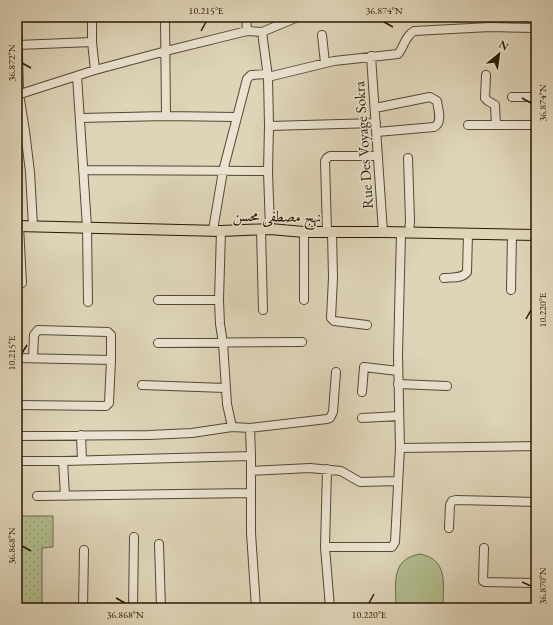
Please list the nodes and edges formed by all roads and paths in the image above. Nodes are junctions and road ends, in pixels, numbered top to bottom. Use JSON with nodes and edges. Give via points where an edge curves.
{"nodes":[{"id":1,"x":18,"y":17,"type":"edge"},
{"id":2,"x":92,"y":17,"type":"edge"},
{"id":3,"x":165,"y":17,"type":"edge"},
{"id":4,"x":246,"y":17,"type":"edge"},
{"id":5,"x":298,"y":17,"type":"edge"},
{"id":6,"x":536,"y":28,"type":"edge"},
{"id":7,"x":247,"y":32,"type":"junction"},
{"id":8,"x":262,"y":32,"type":"junction"},
{"id":9,"x":322,"y":35,"type":"dead end"},
{"id":10,"x":92,"y":42,"type":"junction"},
{"id":11,"x":18,"y":45,"type":"edge"},
{"id":12,"x":166,"y":51,"type":"junction"},
{"id":13,"x":371,"y":56,"type":"junction"},
{"id":14,"x":325,"y":63,"type":"junction"},
{"id":15,"x":96,"y":70,"type":"junction"},
{"id":16,"x":268,"y":75,"type":"junction"},
{"id":17,"x":486,"y":75,"type":"dead end"},
{"id":18,"x":77,"y":76,"type":"junction"},
{"id":19,"x":18,"y":94,"type":"edge"},
{"id":20,"x":536,"y":97,"type":"edge"},
{"id":21,"x":512,"y":98,"type":"dead end"},
{"id":22,"x":375,"y":108,"type":"junction"},
{"id":23,"x":166,"y":116,"type":"junction"},
{"id":24,"x":236,"y":117,"type":"junction"},
{"id":25,"x":80,"y":118,"type":"junction"},
{"id":26,"x":376,"y":123,"type":"junction"},
{"id":27,"x":468,"y":125,"type":"dead end"},
{"id":28,"x":496,"y":125,"type":"junction"},
{"id":29,"x":536,"y":125,"type":"edge"},
{"id":30,"x":270,"y":126,"type":"junction"},
{"id":31,"x":377,"y":132,"type":"junction"},
{"id":32,"x":378,"y":156,"type":"junction"},
{"id":33,"x":408,"y":158,"type":"dead end"},
{"id":34,"x":83,"y":170,"type":"junction"},
{"id":35,"x":223,"y":171,"type":"junction"},
{"id":36,"x":268,"y":171,"type":"junction"},
{"id":37,"x":18,"y":226,"type":"edge"},
{"id":38,"x":32,"y":226,"type":"junction"},
{"id":39,"x":86,"y":227,"type":"junction"},
{"id":40,"x":217,"y":230,"type":"junction"},
{"id":41,"x":266,"y":230,"type":"junction"},
{"id":42,"x":304,"y":232,"type":"junction"},
{"id":43,"x":330,"y":232,"type":"junction"},
{"id":44,"x":384,"y":232,"type":"junction"},
{"id":45,"x":405,"y":233,"type":"junction"},
{"id":46,"x":468,"y":234,"type":"junction"},
{"id":47,"x":512,"y":234,"type":"junction"},
{"id":48,"x":536,"y":235,"type":"edge"},
{"id":49,"x":444,"y":278,"type":"dead end"},
{"id":50,"x":22,"y":283,"type":"dead end"},
{"id":51,"x":511,"y":290,"type":"dead end"},
{"id":52,"x":158,"y":300,"type":"dead end"},
{"id":53,"x":219,"y":300,"type":"junction"},
{"id":54,"x":304,"y":300,"type":"dead end"},
{"id":55,"x":88,"y":302,"type":"dead end"},
{"id":56,"x":263,"y":310,"type":"dead end"},
{"id":57,"x":367,"y":325,"type":"dead end"},
{"id":58,"x":302,"y":342,"type":"dead end"},
{"id":59,"x":158,"y":343,"type":"dead end"},
{"id":60,"x":223,"y":343,"type":"junction"},
{"id":61,"x":17,"y":358,"type":"edge"},
{"id":62,"x":33,"y":358,"type":"junction"},
{"id":63,"x":111,"y":360,"type":"junction"},
{"id":64,"x":398,"y":371,"type":"junction"},
{"id":65,"x":336,"y":372,"type":"dead end"},
{"id":66,"x":398,"y":384,"type":"junction"},
{"id":67,"x":142,"y":385,"type":"dead end"},
{"id":68,"x":447,"y":386,"type":"dead end"},
{"id":69,"x":225,"y":388,"type":"junction"},
{"id":70,"x":362,"y":392,"type":"dead end"},
{"id":71,"x":17,"y":405,"type":"edge"},
{"id":72,"x":399,"y":416,"type":"junction"},
{"id":73,"x":362,"y":418,"type":"dead end"},
{"id":74,"x":232,"y":427,"type":"junction"},
{"id":75,"x":250,"y":428,"type":"junction"},
{"id":76,"x":81,"y":435,"type":"junction"},
{"id":77,"x":17,"y":436,"type":"edge"},
{"id":78,"x":536,"y":446,"type":"edge"},
{"id":79,"x":400,"y":448,"type":"junction"},
{"id":80,"x":251,"y":456,"type":"junction"},
{"id":81,"x":82,"y":460,"type":"junction"},
{"id":82,"x":17,"y":461,"type":"edge"},
{"id":83,"x":63,"y":461,"type":"junction"},
{"id":84,"x":327,"y":469,"type":"junction"},
{"id":85,"x":251,"y":471,"type":"junction"},
{"id":86,"x":398,"y":482,"type":"junction"},
{"id":87,"x":250,"y":493,"type":"junction"},
{"id":88,"x":37,"y":496,"type":"dead end"},
{"id":89,"x":65,"y":496,"type":"junction"},
{"id":90,"x":536,"y":502,"type":"edge"},
{"id":91,"x":449,"y":528,"type":"dead end"},
{"id":92,"x":134,"y":537,"type":"dead end"},
{"id":93,"x":159,"y":544,"type":"dead end"},
{"id":94,"x":325,"y":547,"type":"junction"},
{"id":95,"x":484,"y":548,"type":"dead end"},
{"id":96,"x":84,"y":550,"type":"dead end"},
{"id":97,"x":536,"y":583,"type":"edge"},
{"id":98,"x":83,"y":608,"type":"edge"},
{"id":99,"x":133,"y":608,"type":"edge"},
{"id":100,"x":161,"y":608,"type":"edge"},
{"id":101,"x":256,"y":608,"type":"edge"},
{"id":102,"x":330,"y":608,"type":"edge"}],
"edges":[{"from":1,"to":11,"type":"street"},
{"from":2,"to":10,"type":"street"},
{"from":3,"to":12,"type":"street"},
{"from":4,"to":7,"type":"street"},
{"from":5,"to":8,"type":"street"},
{"from":6,"to":13,"type":"street","via":[[490,27],[414,31],[398,54]]},
{"from":7,"to":8,"type":"street"},
{"from":7,"to":12,"type":"street"},
{"from":8,"to":16,"type":"street"},
{"from":9,"to":14,"type":"street"},
{"from":10,"to":11,"type":"street"},
{"from":10,"to":15,"type":"street"},
{"from":11,"to":19,"type":"street"},
{"from":12,"to":15,"type":"street"},
{"from":12,"to":23,"type":"street"},
{"from":13,"to":14,"type":"street"},
{"from":13,"to":22,"type":"street","name":"Rue Des Voyage Sokra"},
{"from":14,"to":16,"type":"street"},
{"from":15,"to":18,"type":"street"},
{"from":16,"to":24,"type":"street","via":[[248,77]]},
{"from":16,"to":30,"type":"street"},
{"from":17,"to":28,"type":"street","via":[[486,100],[495,105]]},
{"from":18,"to":19,"type":"street"},
{"from":18,"to":25,"type":"street"},
{"from":19,"to":38,"type":"street","via":[[30,172]]},
{"from":20,"to":21,"type":"street"},
{"from":22,"to":26,"type":"street","name":"Rue Des Voyage Sokra"},
{"from":22,"to":31,"type":"street","via":[[430,97],[437,101],[439,122],[438,126],[434,127]]},
{"from":23,"to":24,"type":"street"},
{"from":23,"to":25,"type":"street"},
{"from":24,"to":35,"type":"street"},
{"from":25,"to":34,"type":"street"},
{"from":26,"to":30,"type":"street"},
{"from":26,"to":31,"type":"street","name":"Rue Des Voyage Sokra"},
{"from":27,"to":28,"type":"street"},
{"from":28,"to":29,"type":"street"},
{"from":30,"to":36,"type":"street"},
{"from":31,"to":32,"type":"street","name":"Rue Des Voyage Sokra"},
{"from":32,"to":43,"type":"street","via":[[330,156],[325,161]]},
{"from":32,"to":44,"type":"street","name":"Rue Des Voyage Sokra"},
{"from":33,"to":45,"type":"street","via":[[410,221]]},
{"from":34,"to":35,"type":"street"},
{"from":34,"to":39,"type":"street"},
{"from":35,"to":36,"type":"street"},
{"from":35,"to":40,"type":"street"},
{"from":36,"to":41,"type":"street"},
{"from":37,"to":38,"type":"main road","name":"نهج مصطفى محسن"},
{"from":37,"to":50,"type":"street"},
{"from":38,"to":39,"type":"main road","name":"نهج مصطفى محسن"},
{"from":39,"to":40,"type":"main road","name":"نهج مصطفى محسن"},
{"from":39,"to":55,"type":"street"},
{"from":40,"to":41,"type":"main road","name":"نهج مصطفى محسن"},
{"from":40,"to":53,"type":"street"},
{"from":41,"to":42,"type":"main road","name":"نهج مصطفى محسن"},
{"from":41,"to":56,"type":"street"},
{"from":42,"to":43,"type":"main road","name":"نهج مصطفى محسن"},
{"from":42,"to":54,"type":"street"},
{"from":43,"to":44,"type":"main road","name":"نهج مصطفى محسن"},
{"from":43,"to":57,"type":"street","via":[[333,278],[331,318],[334,321]]},
{"from":44,"to":45,"type":"main road","name":"نهج مصطفى محسن"},
{"from":45,"to":46,"type":"main road","name":"نهج مصطفى محسن"},
{"from":45,"to":64,"type":"street"},
{"from":46,"to":47,"type":"main road","name":"نهج مصطفى محسن"},
{"from":46,"to":49,"type":"street","via":[[467,272],[464,276]]},
{"from":47,"to":48,"type":"main road","name":"نهج مصطفى محسن"},
{"from":47,"to":51,"type":"street"},
{"from":52,"to":53,"type":"street"},
{"from":53,"to":60,"type":"street"},
{"from":58,"to":60,"type":"street"},
{"from":59,"to":60,"type":"street"},
{"from":60,"to":69,"type":"street"},
{"from":61,"to":62,"type":"street"},
{"from":62,"to":63,"type":"street"},
{"from":62,"to":63,"type":"street","via":[[34,335],[38,330],[108,332],[111,335]]},
{"from":63,"to":71,"type":"street","via":[[109,403],[106,406]]},
{"from":64,"to":66,"type":"street"},
{"from":64,"to":70,"type":"street","via":[[364,367]]},
{"from":65,"to":75,"type":"street","via":[[335,399],[330,418]]},
{"from":66,"to":68,"type":"street"},
{"from":66,"to":72,"type":"street"},
{"from":67,"to":69,"type":"street"},
{"from":69,"to":74,"type":"street"},
{"from":72,"to":73,"type":"street"},
{"from":72,"to":79,"type":"street"},
{"from":74,"to":75,"type":"street"},
{"from":74,"to":76,"type":"street","via":[[192,433]]},
{"from":75,"to":80,"type":"street"},
{"from":76,"to":77,"type":"street"},
{"from":76,"to":81,"type":"street"},
{"from":78,"to":79,"type":"street"},
{"from":79,"to":86,"type":"street"},
{"from":80,"to":81,"type":"street"},
{"from":80,"to":85,"type":"street"},
{"from":81,"to":83,"type":"street"},
{"from":82,"to":83,"type":"street"},
{"from":83,"to":89,"type":"street"},
{"from":84,"to":85,"type":"street"},
{"from":84,"to":86,"type":"street","via":[[341,471],[360,482]]},
{"from":84,"to":94,"type":"street"},
{"from":85,"to":87,"type":"street"},
{"from":86,"to":94,"type":"street","via":[[395,542],[392,547]]},
{"from":87,"to":89,"type":"street"},
{"from":87,"to":101,"type":"street"},
{"from":88,"to":89,"type":"street"},
{"from":90,"to":91,"type":"street","via":[[452,501]]},
{"from":92,"to":99,"type":"street"},
{"from":93,"to":100,"type":"street"},
{"from":94,"to":102,"type":"street"},
{"from":95,"to":97,"type":"street","via":[[483,581]]},
{"from":96,"to":98,"type":"street"}]}
